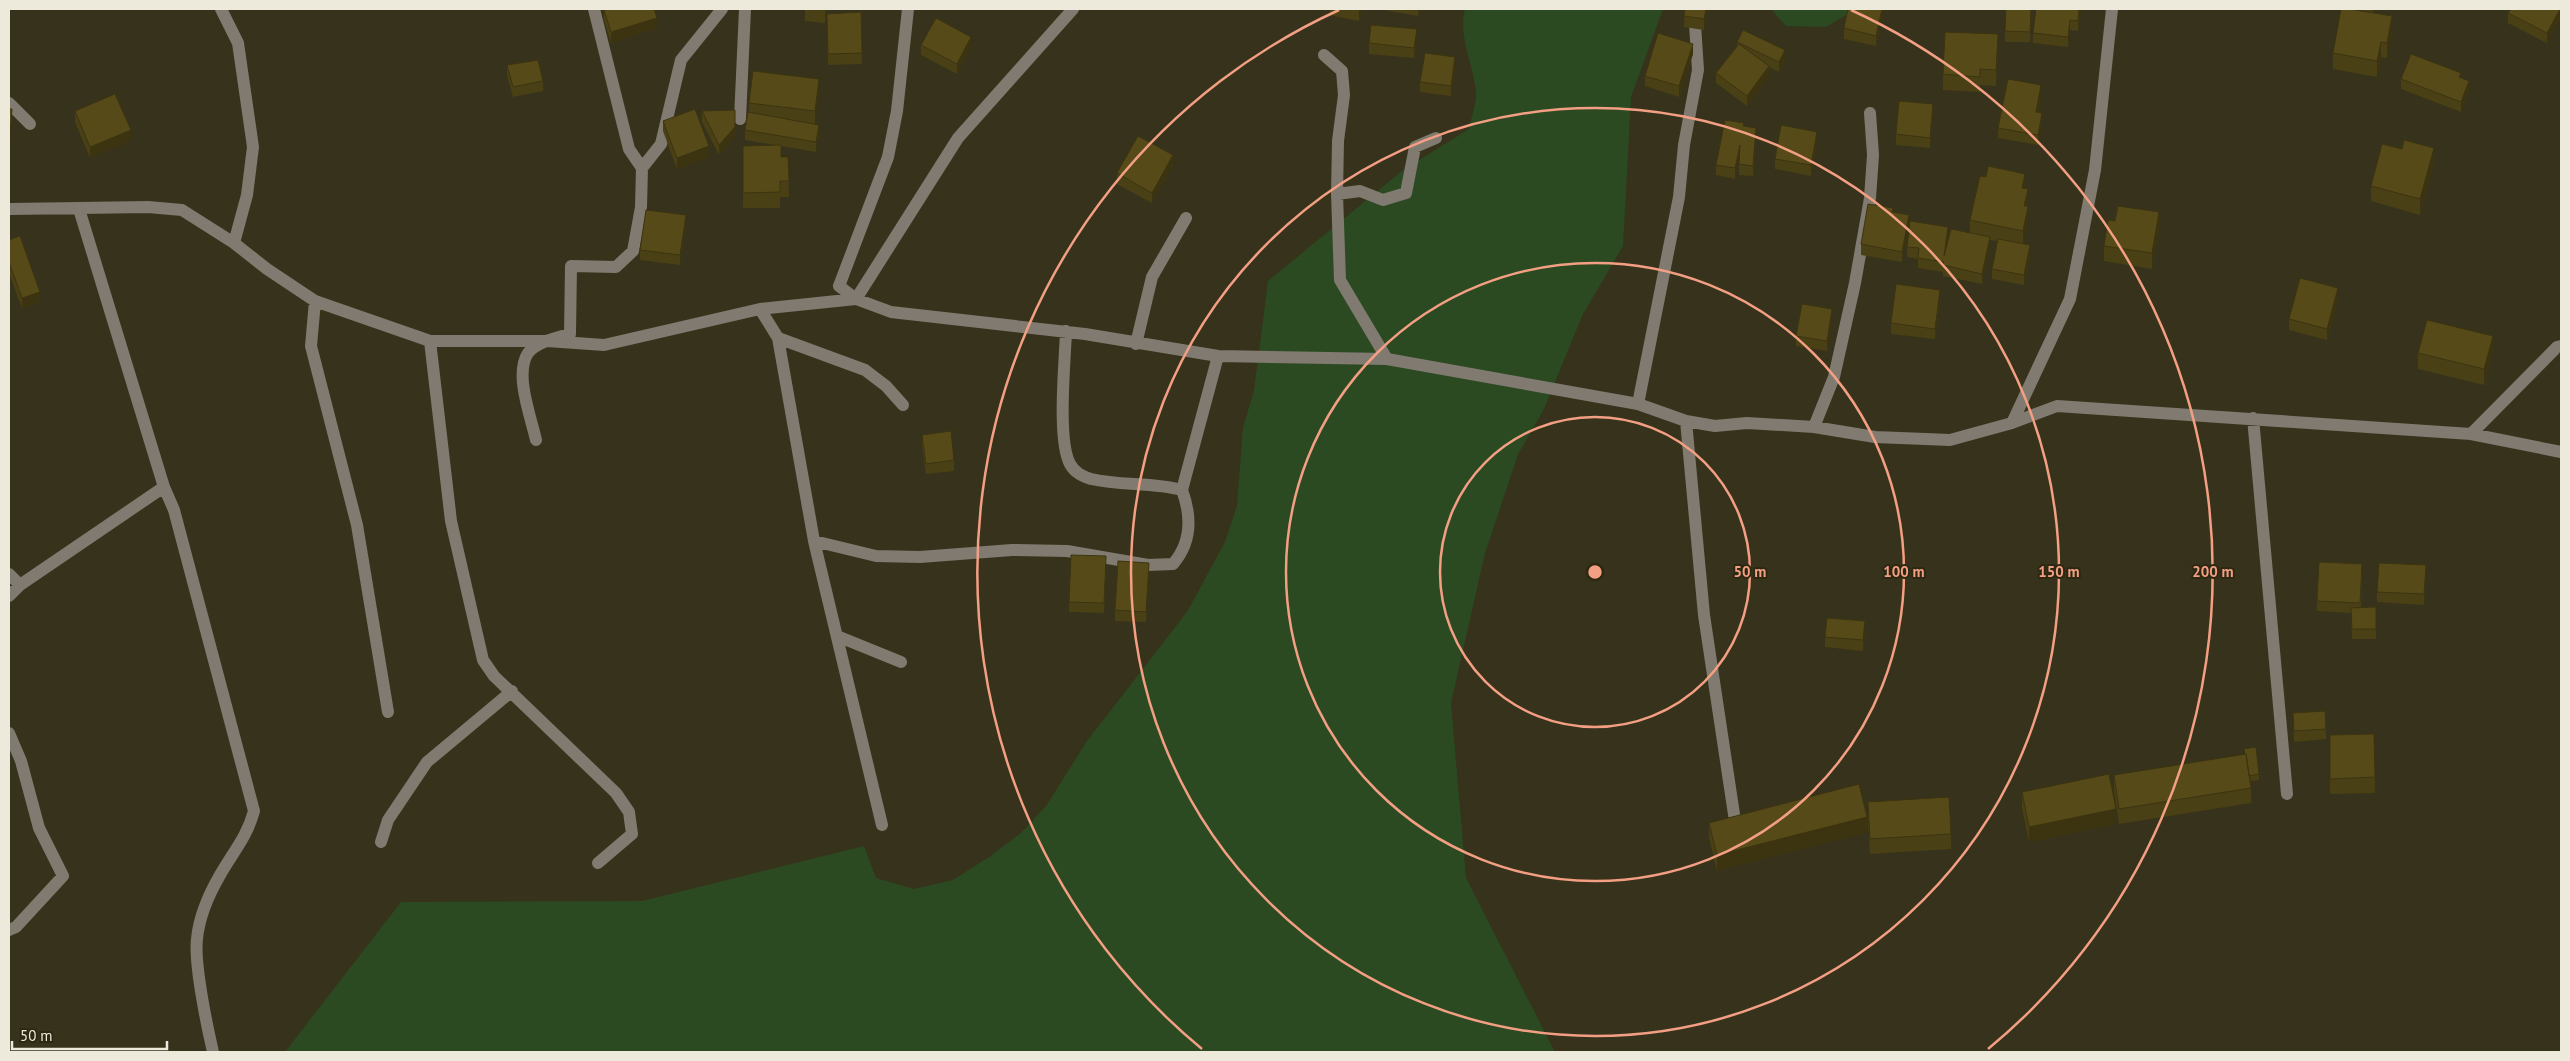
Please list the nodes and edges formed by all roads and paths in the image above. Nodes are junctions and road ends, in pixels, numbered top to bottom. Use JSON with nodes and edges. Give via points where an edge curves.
{"nodes":[{"id":1,"x":221,"y":9,"type":"edge"},
{"id":2,"x":594,"y":9,"type":"edge"},
{"id":3,"x":722,"y":9,"type":"edge"},
{"id":4,"x":746,"y":9,"type":"edge"},
{"id":5,"x":908,"y":9,"type":"edge"},
{"id":6,"x":1073,"y":9,"type":"edge"},
{"id":7,"x":1694,"y":9,"type":"edge"},
{"id":8,"x":2112,"y":9,"type":"edge"},
{"id":9,"x":1324,"y":55,"type":"dead end"},
{"id":10,"x":9,"y":102,"type":"edge"},
{"id":11,"x":1870,"y":113,"type":"dead end"},
{"id":12,"x":740,"y":119,"type":"dead end"},
{"id":13,"x":30,"y":124,"type":"dead end"},
{"id":14,"x":1436,"y":138,"type":"dead end"},
{"id":15,"x":642,"y":168,"type":"junction"},
{"id":16,"x":1337,"y":194,"type":"junction"},
{"id":17,"x":9,"y":209,"type":"edge"},
{"id":18,"x":79,"y":209,"type":"junction"},
{"id":19,"x":1186,"y":218,"type":"dead end"},
{"id":20,"x":234,"y":243,"type":"junction"},
{"id":21,"x":856,"y":299,"type":"junction"},
{"id":22,"x":315,"y":300,"type":"junction"},
{"id":23,"x":760,"y":309,"type":"junction"},
{"id":24,"x":1066,"y":331,"type":"junction"},
{"id":25,"x":778,"y":338,"type":"junction"},
{"id":26,"x":547,"y":340,"type":"junction"},
{"id":27,"x":430,"y":341,"type":"junction"},
{"id":28,"x":1136,"y":344,"type":"junction"},
{"id":29,"x":2561,"y":346,"type":"edge"},
{"id":30,"x":1218,"y":356,"type":"junction"},
{"id":31,"x":1387,"y":359,"type":"junction"},
{"id":32,"x":1638,"y":404,"type":"junction"},
{"id":33,"x":903,"y":405,"type":"dead end"},
{"id":34,"x":2253,"y":418,"type":"junction"},
{"id":35,"x":1686,"y":421,"type":"junction"},
{"id":36,"x":2012,"y":423,"type":"junction"},
{"id":37,"x":1814,"y":427,"type":"junction"},
{"id":38,"x":2471,"y":434,"type":"junction"},
{"id":39,"x":536,"y":440,"type":"dead end"},
{"id":40,"x":2561,"y":452,"type":"edge"},
{"id":41,"x":164,"y":487,"type":"junction"},
{"id":42,"x":1182,"y":490,"type":"junction"},
{"id":43,"x":814,"y":541,"type":"junction"},
{"id":44,"x":9,"y":574,"type":"edge"},
{"id":45,"x":20,"y":585,"type":"junction"},
{"id":46,"x":9,"y":596,"type":"edge"},
{"id":47,"x":837,"y":636,"type":"junction"},
{"id":48,"x":901,"y":662,"type":"dead end"},
{"id":49,"x":512,"y":691,"type":"junction"},
{"id":50,"x":388,"y":712,"type":"dead end"},
{"id":51,"x":9,"y":733,"type":"edge"},
{"id":52,"x":2287,"y":794,"type":"dead end"},
{"id":53,"x":1736,"y":821,"type":"edge"},
{"id":54,"x":882,"y":825,"type":"dead end"},
{"id":55,"x":381,"y":842,"type":"dead end"},
{"id":56,"x":598,"y":863,"type":"dead end"},
{"id":57,"x":9,"y":930,"type":"edge"},
{"id":58,"x":213,"y":1052,"type":"edge"}],
"edges":[{"from":1,"to":20,"type":"street","via":[[238,43],[254,147],[247,195]]},
{"from":2,"to":15,"type":"street","via":[[629,149]]},
{"from":3,"to":15,"type":"street","via":[[681,60],[661,144]]},
{"from":4,"to":12,"type":"street"},
{"from":5,"to":21,"type":"street","via":[[888,157],[839,286]]},
{"from":6,"to":21,"type":"street","via":[[958,138]]},
{"from":7,"to":32,"type":"street","via":[[1698,70],[1684,146],[1679,196]]},
{"from":8,"to":36,"type":"street","via":[[2095,170],[2070,299]]},
{"from":9,"to":16,"type":"street","via":[[1342,71],[1344,95],[1338,140]]},
{"from":10,"to":13,"type":"street"},
{"from":11,"to":37,"type":"street","via":[[1873,155],[1867,217],[1834,377]]},
{"from":14,"to":16,"type":"street","via":[[1415,147],[1406,193],[1383,200],[1360,192]]},
{"from":15,"to":26,"type":"street","via":[[641,207],[633,251],[616,267],[571,266],[570,334]]},
{"from":16,"to":31,"type":"street","via":[[1340,280]]},
{"from":17,"to":18,"type":"street"},
{"from":18,"to":20,"type":"street","via":[[148,207],[182,210]]},
{"from":18,"to":41,"type":"street"},
{"from":19,"to":28,"type":"street","via":[[1152,277]]},
{"from":20,"to":22,"type":"street","via":[[266,269]]},
{"from":21,"to":23,"type":"street"},
{"from":21,"to":24,"type":"street","via":[[892,312]]},
{"from":22,"to":27,"type":"street"},
{"from":22,"to":50,"type":"street","via":[[310,346],[357,525]]},
{"from":23,"to":25,"type":"street"},
{"from":23,"to":26,"type":"street","via":[[604,345]]},
{"from":24,"to":28,"type":"street"},
{"from":24,"to":42,"type":"street","via":[[1064,439],[1071,466],[1078,474],[1092,479],[1164,485]]},
{"from":25,"to":33,"type":"street","via":[[865,370]]},
{"from":25,"to":43,"type":"street"},
{"from":26,"to":27,"type":"street"},
{"from":26,"to":39,"type":"street","via":[[528,352],[521,372]]},
{"from":27,"to":49,"type":"street","via":[[450,521],[470,611],[483,660],[494,676]]},
{"from":28,"to":30,"type":"street"},
{"from":29,"to":38,"type":"street"},
{"from":30,"to":31,"type":"street"},
{"from":30,"to":42,"type":"street"},
{"from":31,"to":32,"type":"street"},
{"from":32,"to":35,"type":"street"},
{"from":34,"to":36,"type":"street","via":[[2058,406]]},
{"from":34,"to":38,"type":"street"},
{"from":34,"to":52,"type":"street"},
{"from":35,"to":37,"type":"street","via":[[1715,426],[1747,423]]},
{"from":35,"to":53,"type":"street","via":[[1704,615]]},
{"from":36,"to":37,"type":"street","via":[[1950,440],[1875,437]]},
{"from":38,"to":40,"type":"street"},
{"from":41,"to":45,"type":"street"},
{"from":41,"to":58,"type":"street","via":[[174,510],[254,811],[248,831],[220,874],[204,907],[197,939],[198,965]]},
{"from":42,"to":43,"type":"street","via":[[1187,504],[1189,533],[1183,552],[1173,564],[1148,566],[1095,555],[1012,550],[920,557],[876,556]]},
{"from":43,"to":47,"type":"street"},
{"from":44,"to":45,"type":"street"},
{"from":45,"to":46,"type":"street"},
{"from":47,"to":48,"type":"street"},
{"from":47,"to":54,"type":"street"},
{"from":49,"to":55,"type":"street","via":[[427,762],[388,820]]},
{"from":49,"to":56,"type":"street","via":[[616,792],[630,812],[632,834]]},
{"from":51,"to":57,"type":"street","via":[[21,761],[40,828],[63,876],[16,927]]}]}
